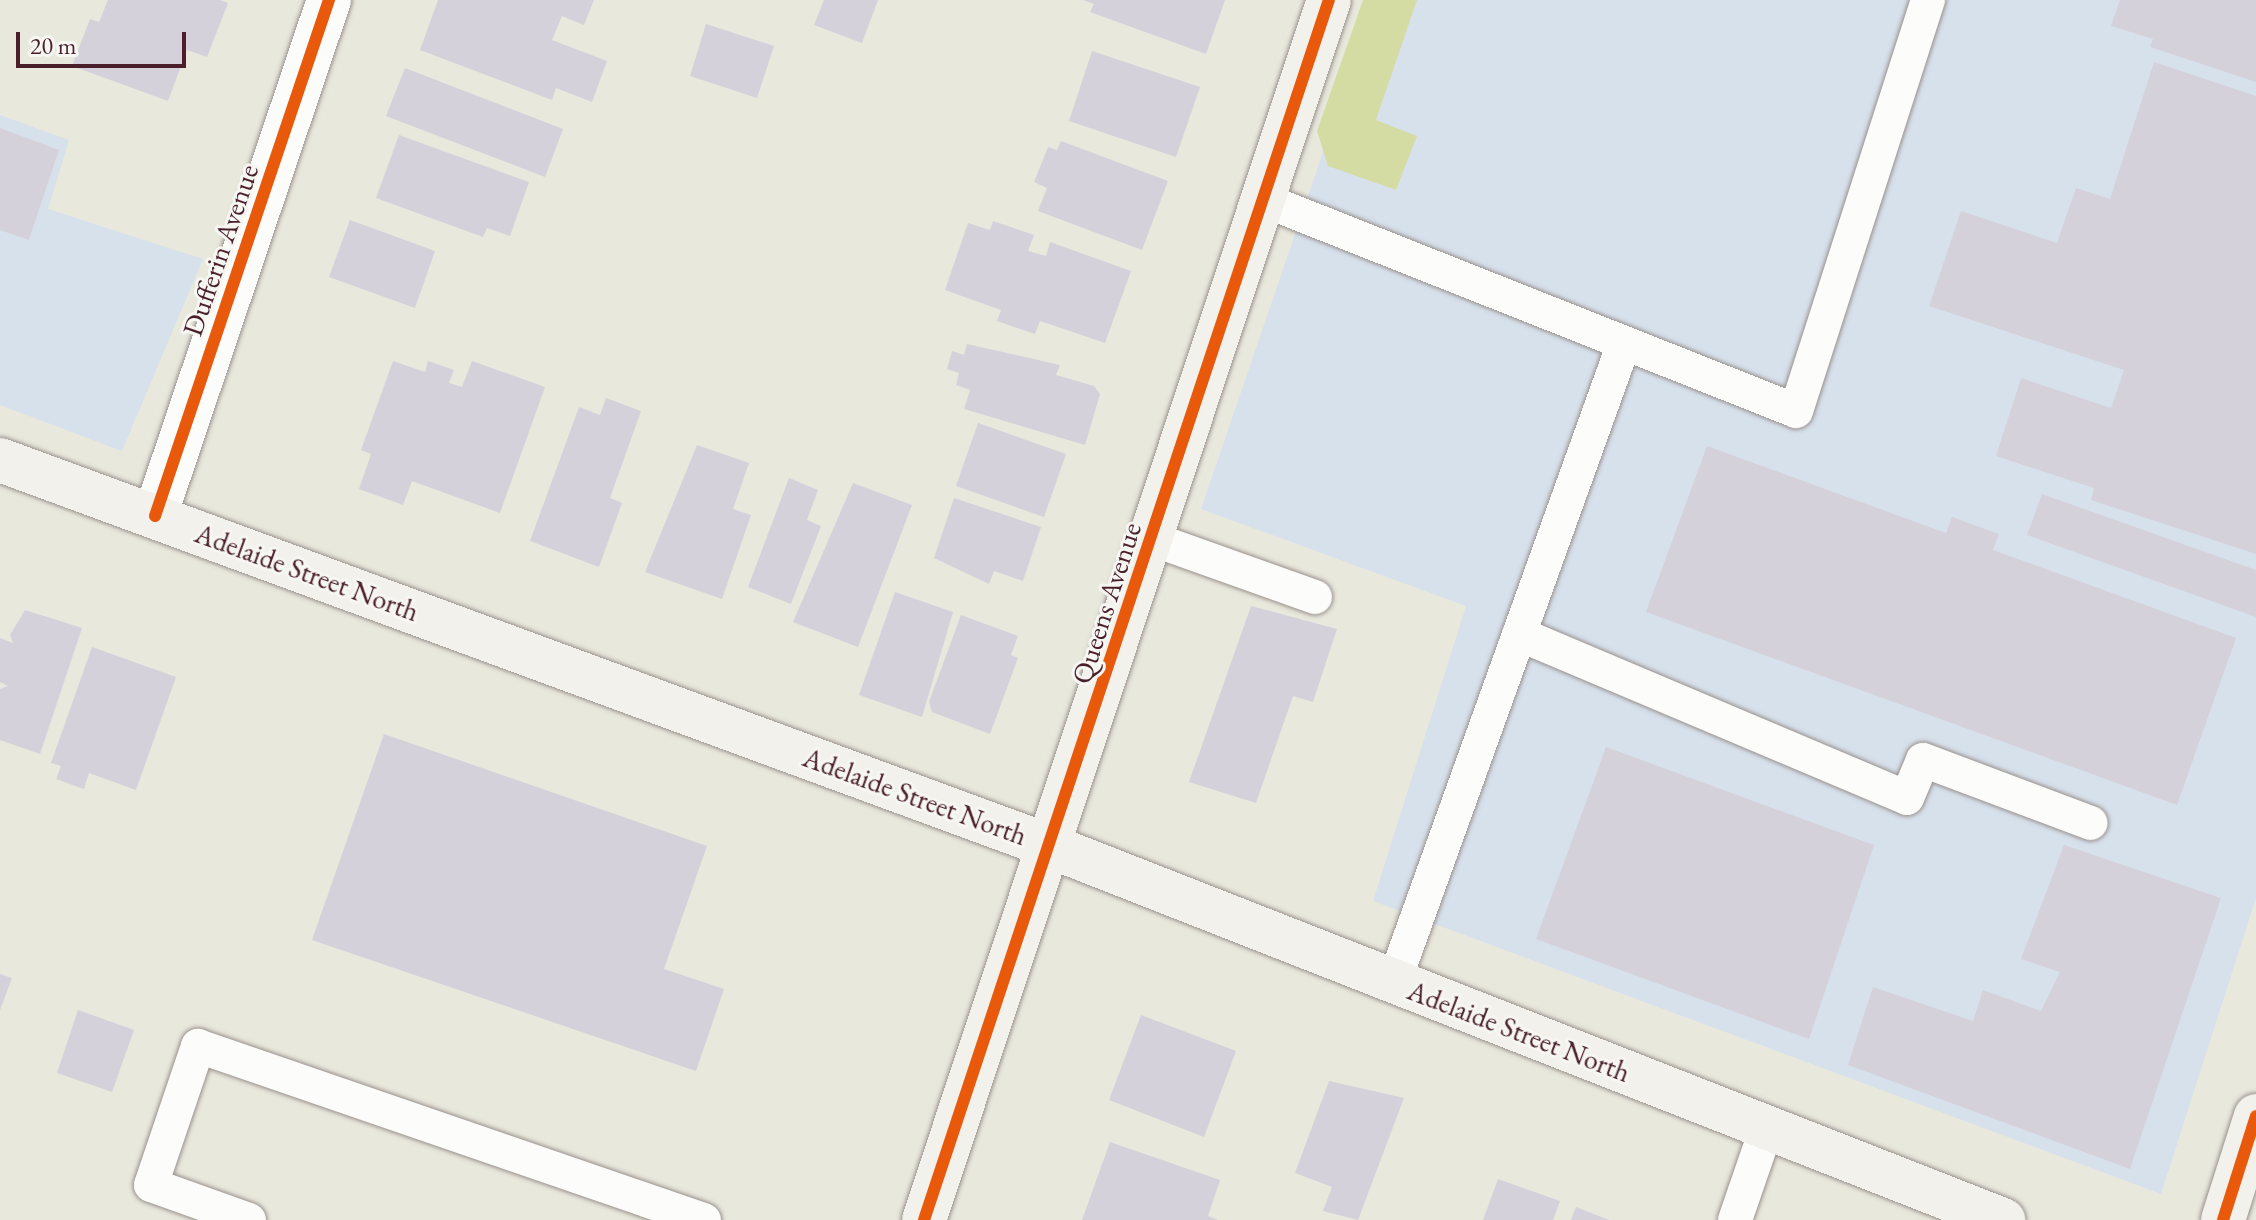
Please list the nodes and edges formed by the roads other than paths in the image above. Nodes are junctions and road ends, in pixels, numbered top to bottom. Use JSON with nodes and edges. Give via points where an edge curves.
{"nodes":[{"id":1,"x":329,"y":0,"type":"edge"},
{"id":2,"x":1329,"y":0,"type":"edge"},
{"id":3,"x":1928,"y":0,"type":"edge"},
{"id":4,"x":1264,"y":200,"type":"junction"},
{"id":5,"x":1624,"y":343,"type":"junction"},
{"id":6,"x":0,"y":460,"type":"edge"},
{"id":7,"x":155,"y":516,"type":"junction"},
{"id":8,"x":1152,"y":539,"type":"junction"},
{"id":9,"x":1315,"y":597,"type":"dead end"},
{"id":10,"x":1519,"y":634,"type":"junction"},
{"id":11,"x":2091,"y":823,"type":"dead end"},
{"id":12,"x":1052,"y":847,"type":"junction"},
{"id":13,"x":1394,"y":982,"type":"junction"},
{"id":14,"x":2256,"y":1116,"type":"edge"},
{"id":15,"x":1767,"y":1127,"type":"junction"},
{"id":16,"x":249,"y":1220,"type":"edge"},
{"id":17,"x":704,"y":1220,"type":"edge"},
{"id":18,"x":924,"y":1220,"type":"edge"},
{"id":19,"x":1735,"y":1220,"type":"edge"},
{"id":20,"x":2003,"y":1220,"type":"edge"},
{"id":21,"x":2223,"y":1220,"type":"edge"}],
"edges":[{"from":1,"to":7,"type":"street","name":"Dufferin Avenue"},
{"from":2,"to":4,"type":"main road","name":"Queens Avenue"},
{"from":3,"to":5,"type":"lane","via":[[1796,411]]},
{"from":4,"to":5,"type":"lane"},
{"from":4,"to":8,"type":"main road","name":"Queens Avenue"},
{"from":5,"to":10,"type":"lane"},
{"from":6,"to":7,"type":"main road","name":"Adelaide Street North"},
{"from":7,"to":12,"type":"main road","name":"Adelaide Street North"},
{"from":8,"to":9,"type":"lane"},
{"from":8,"to":12,"type":"main road","name":"Queens Avenue"},
{"from":10,"to":11,"type":"lane","via":[[1907,798],[1923,760]]},
{"from":10,"to":13,"type":"lane"},
{"from":12,"to":13,"type":"main road","name":"Adelaide Street North"},
{"from":12,"to":18,"type":"main road","name":"Queens Avenue"},
{"from":13,"to":15,"type":"main road","name":"Adelaide Street North"},
{"from":14,"to":21,"type":"main road"},
{"from":15,"to":19,"type":"lane"},
{"from":15,"to":20,"type":"main road","name":"Adelaide Street North"},
{"from":16,"to":17,"type":"lane","via":[[151,1185],[198,1046]]}]}
